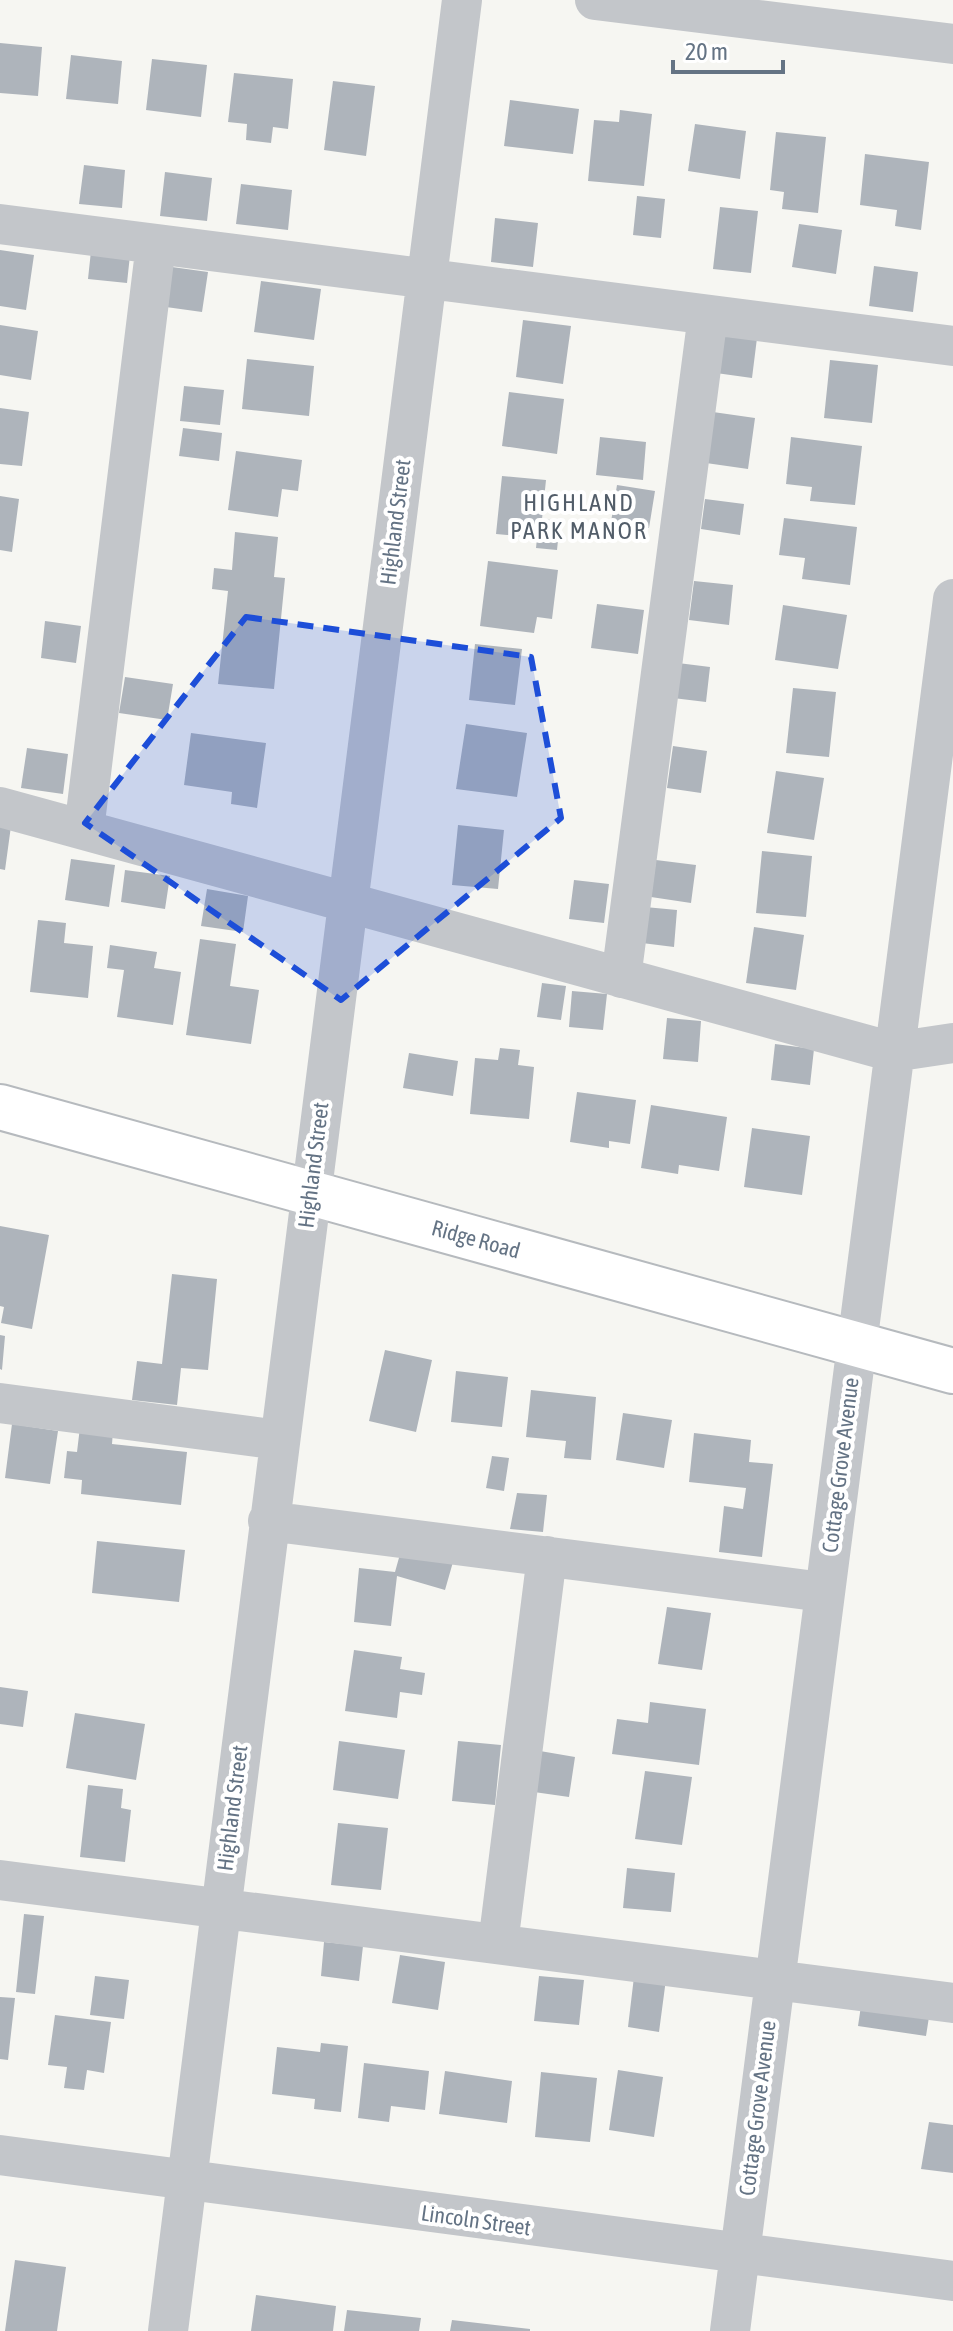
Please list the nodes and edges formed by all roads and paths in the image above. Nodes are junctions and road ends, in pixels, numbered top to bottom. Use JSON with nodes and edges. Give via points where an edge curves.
{"nodes":[{"id":1,"x":462,"y":0,"type":"edge"},
{"id":2,"x":595,"y":0,"type":"edge"},
{"id":3,"x":953,"y":44,"type":"edge"},
{"id":4,"x":0,"y":224,"type":"edge"},
{"id":5,"x":156,"y":244,"type":"junction"},
{"id":6,"x":426,"y":279,"type":"junction"},
{"id":7,"x":708,"y":315,"type":"junction"},
{"id":8,"x":953,"y":346,"type":"edge"},
{"id":9,"x":953,"y":599,"type":"edge"},
{"id":10,"x":0,"y":807,"type":"edge"},
{"id":11,"x":84,"y":830,"type":"junction"},
{"id":12,"x":346,"y":902,"type":"junction"},
{"id":13,"x":621,"y":978,"type":"junction"},
{"id":14,"x":953,"y":1043,"type":"edge"},
{"id":15,"x":893,"y":1052,"type":"junction"},
{"id":16,"x":0,"y":1107,"type":"edge"},
{"id":17,"x":309,"y":1192,"type":"junction"},
{"id":18,"x":855,"y":1343,"type":"junction"},
{"id":19,"x":953,"y":1371,"type":"edge"},
{"id":20,"x":0,"y":1403,"type":"edge"},
{"id":21,"x":0,"y":1410,"type":"edge"},
{"id":22,"x":279,"y":1440,"type":"junction"},
{"id":23,"x":268,"y":1521,"type":"junction"},
{"id":24,"x":547,"y":1556,"type":"junction"},
{"id":25,"x":823,"y":1592,"type":"junction"},
{"id":26,"x":0,"y":1880,"type":"edge"},
{"id":27,"x":220,"y":1910,"type":"junction"},
{"id":28,"x":498,"y":1944,"type":"junction"},
{"id":29,"x":774,"y":1979,"type":"junction"},
{"id":30,"x":953,"y":2003,"type":"edge"},
{"id":31,"x":0,"y":2155,"type":"edge"},
{"id":32,"x":186,"y":2181,"type":"junction"},
{"id":33,"x":739,"y":2254,"type":"junction"},
{"id":34,"x":953,"y":2281,"type":"edge"},
{"id":35,"x":168,"y":2331,"type":"edge"},
{"id":36,"x":730,"y":2331,"type":"edge"}],
"edges":[{"from":1,"to":6,"type":"street","name":"Highland Street"},
{"from":2,"to":3,"type":"street"},
{"from":4,"to":5,"type":"street"},
{"from":5,"to":6,"type":"street"},
{"from":5,"to":11,"type":"street"},
{"from":6,"to":7,"type":"street"},
{"from":6,"to":12,"type":"street","name":"Highland Street"},
{"from":7,"to":8,"type":"street"},
{"from":7,"to":13,"type":"street"},
{"from":9,"to":15,"type":"street","name":"Cottage Grove Avenue"},
{"from":10,"to":11,"type":"street"},
{"from":11,"to":12,"type":"street"},
{"from":12,"to":13,"type":"street"},
{"from":12,"to":17,"type":"street","name":"Highland Street"},
{"from":13,"to":15,"type":"street"},
{"from":14,"to":15,"type":"street"},
{"from":15,"to":18,"type":"street","name":"Cottage Grove Avenue"},
{"from":16,"to":17,"type":"main road","name":"Ridge Road"},
{"from":17,"to":18,"type":"main road","name":"Ridge Road"},
{"from":17,"to":22,"type":"street","name":"Highland Street"},
{"from":18,"to":19,"type":"main road","name":"Ridge Road"},
{"from":18,"to":25,"type":"street","name":"Cottage Grove Avenue"},
{"from":20,"to":21,"type":"street"},
{"from":20,"to":22,"type":"street"},
{"from":22,"to":23,"type":"street","name":"Highland Street"},
{"from":23,"to":24,"type":"street"},
{"from":23,"to":27,"type":"street","name":"Highland Street"},
{"from":24,"to":25,"type":"street"},
{"from":24,"to":28,"type":"street"},
{"from":25,"to":29,"type":"street","name":"Cottage Grove Avenue"},
{"from":26,"to":27,"type":"street"},
{"from":27,"to":28,"type":"street"},
{"from":27,"to":32,"type":"street","name":"Highland Street"},
{"from":28,"to":29,"type":"street"},
{"from":29,"to":30,"type":"street"},
{"from":29,"to":33,"type":"street","name":"Cottage Grove Avenue"},
{"from":31,"to":32,"type":"street","name":"Lincoln Street"},
{"from":32,"to":33,"type":"street","name":"Lincoln Street"},
{"from":32,"to":35,"type":"street","name":"Highland Street"},
{"from":33,"to":34,"type":"street","name":"Lincoln Street"},
{"from":33,"to":36,"type":"street","name":"Cottage Grove Avenue"}]}
